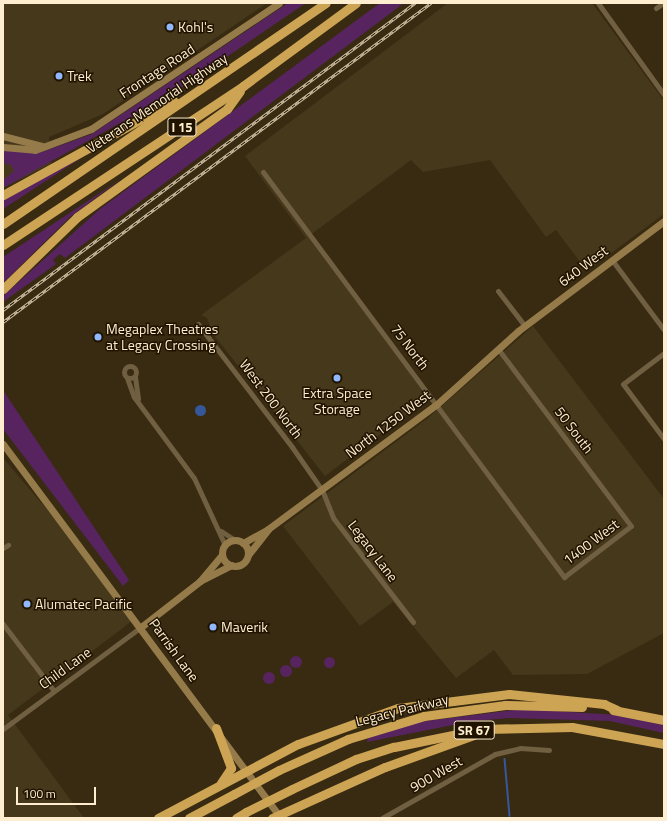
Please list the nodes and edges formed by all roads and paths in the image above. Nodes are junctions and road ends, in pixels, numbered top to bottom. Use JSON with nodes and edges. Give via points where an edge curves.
{"nodes":[{"id":1,"x":279,"y":3,"type":"edge"},
{"id":2,"x":326,"y":3,"type":"edge"},
{"id":3,"x":356,"y":3,"type":"edge"},
{"id":4,"x":598,"y":3,"type":"edge"},
{"id":5,"x":663,"y":3,"type":"edge"},
{"id":6,"x":656,"y":8,"type":"dead end"},
{"id":7,"x":221,"y":76,"type":"junction"},
{"id":8,"x":243,"y":86,"type":"junction"},
{"id":9,"x":664,"y":95,"type":"edge"},
{"id":10,"x":3,"y":136,"type":"edge"},
{"id":11,"x":42,"y":146,"type":"junction"},
{"id":12,"x":3,"y":147,"type":"edge"},
{"id":13,"x":263,"y":172,"type":"dead end"},
{"id":14,"x":3,"y":195,"type":"edge"},
{"id":15,"x":664,"y":221,"type":"edge"},
{"id":16,"x":3,"y":224,"type":"edge"},
{"id":17,"x":3,"y":245,"type":"edge"},
{"id":18,"x":612,"y":260,"type":"junction"},
{"id":19,"x":3,"y":289,"type":"edge"},
{"id":20,"x":498,"y":292,"type":"dead end"},
{"id":21,"x":198,"y":324,"type":"dead end"},
{"id":22,"x":525,"y":326,"type":"junction"},
{"id":23,"x":664,"y":330,"type":"edge"},
{"id":24,"x":518,"y":331,"type":"joint"},
{"id":25,"x":498,"y":349,"type":"junction"},
{"id":26,"x":664,"y":353,"type":"edge"},
{"id":27,"x":135,"y":377,"type":"junction"},
{"id":28,"x":127,"y":378,"type":"junction"},
{"id":29,"x":138,"y":399,"type":"junction"},
{"id":30,"x":437,"y":404,"type":"junction"},
{"id":31,"x":664,"y":439,"type":"edge"},
{"id":32,"x":3,"y":444,"type":"edge"},
{"id":33,"x":322,"y":490,"type":"junction"},
{"id":34,"x":632,"y":526,"type":"joint"},
{"id":35,"x":268,"y":529,"type":"junction"},
{"id":36,"x":221,"y":530,"type":"junction"},
{"id":37,"x":235,"y":540,"type":"junction"},
{"id":38,"x":243,"y":543,"type":"junction"},
{"id":39,"x":225,"y":545,"type":"junction"},
{"id":40,"x":222,"y":555,"type":"junction"},
{"id":41,"x":248,"y":555,"type":"junction"},
{"id":42,"x":231,"y":565,"type":"junction"},
{"id":43,"x":564,"y":577,"type":"joint"},
{"id":44,"x":200,"y":581,"type":"junction"},
{"id":45,"x":413,"y":622,"type":"dead end"},
{"id":46,"x":3,"y":624,"type":"edge"},
{"id":47,"x":141,"y":627,"type":"junction"},
{"id":48,"x":54,"y":690,"type":"junction"},
{"id":49,"x":617,"y":710,"type":"junction"},
{"id":50,"x":664,"y":720,"type":"edge"},
{"id":51,"x":535,"y":726,"type":"junction"},
{"id":52,"x":216,"y":728,"type":"junction"},
{"id":53,"x":3,"y":729,"type":"edge"},
{"id":54,"x":664,"y":744,"type":"edge"},
{"id":55,"x":229,"y":746,"type":"junction"},
{"id":56,"x":549,"y":750,"type":"dead end"},
{"id":57,"x":248,"y":772,"type":"junction"},
{"id":58,"x":229,"y":782,"type":"junction"},
{"id":59,"x":275,"y":816,"type":"edge"},
{"id":60,"x":159,"y":817,"type":"edge"},
{"id":61,"x":189,"y":818,"type":"edge"},
{"id":62,"x":236,"y":818,"type":"edge"},
{"id":63,"x":382,"y":818,"type":"edge"}],
"edges":[{"from":1,"to":11,"type":"street","name":"Frontage Road","via":[[91,129]]},
{"from":2,"to":7,"type":"highway","name":"Veterans Memorial Highway","number":"I 15"},
{"from":3,"to":8,"type":"highway","number":"I 15"},
{"from":4,"to":9,"type":"street"},
{"from":5,"to":6,"type":"street"},
{"from":7,"to":14,"type":"highway"},
{"from":7,"to":16,"type":"highway","name":"Veterans Memorial Highway","number":"I 15"},
{"from":8,"to":17,"type":"highway","number":"I 15"},
{"from":8,"to":19,"type":"highway","via":[[227,109],[77,217]]},
{"from":10,"to":11,"type":"street"},
{"from":11,"to":12,"type":"street","name":"Frontage Road","via":[[30,151]]},
{"from":13,"to":30,"type":"street","name":"75 North"},
{"from":15,"to":18,"type":"street","name":"640 West"},
{"from":18,"to":22,"type":"street","name":"640 West"},
{"from":18,"to":23,"type":"street"},
{"from":20,"to":22,"type":"street"},
{"from":21,"to":33,"type":"street","name":"West 200 North"},
{"from":22,"to":24,"type":"street","name":"640 West"},
{"from":24,"to":25,"type":"street","name":"North 1250 West"},
{"from":25,"to":30,"type":"street","name":"North 1250 West"},
{"from":25,"to":34,"type":"street","name":"50 South"},
{"from":26,"to":31,"type":"street","via":[[623,384]]},
{"from":27,"to":28,"type":"street"},
{"from":27,"to":28,"type":"street","via":[[136,369],[130,366],[124,371]]},
{"from":27,"to":29,"type":"street"},
{"from":28,"to":29,"type":"street"},
{"from":29,"to":36,"type":"street","via":[[194,478]]},
{"from":30,"to":33,"type":"street","name":"North 1250 West"},
{"from":30,"to":43,"type":"street","name":"75 North"},
{"from":32,"to":47,"type":"street","name":"Parrish Lane"},
{"from":33,"to":35,"type":"street","name":"North 1250 West"},
{"from":33,"to":45,"type":"street","name":"Legacy Lane","via":[[334,519]]},
{"from":34,"to":43,"type":"street","name":"1400 West"},
{"from":35,"to":38,"type":"street","name":"North 1250 West"},
{"from":35,"to":41,"type":"street","name":"North 1250 West"},
{"from":36,"to":37,"type":"street"},
{"from":36,"to":39,"type":"street"},
{"from":37,"to":38,"type":"street"},
{"from":37,"to":39,"type":"street"},
{"from":38,"to":41,"type":"street"},
{"from":39,"to":40,"type":"street"},
{"from":40,"to":42,"type":"street"},
{"from":40,"to":44,"type":"street"},
{"from":41,"to":42,"type":"street","via":[[243,563]]},
{"from":42,"to":44,"type":"street"},
{"from":44,"to":47,"type":"street"},
{"from":46,"to":48,"type":"street"},
{"from":47,"to":48,"type":"street","name":"Child Lane"},
{"from":47,"to":52,"type":"street","name":"Parrish Lane"},
{"from":48,"to":53,"type":"street","name":"Child Lane"},
{"from":49,"to":50,"type":"highway","name":"Legacy Parkway","number":"SR 67"},
{"from":49,"to":57,"type":"highway","via":[[604,704],[509,694],[417,704],[331,730]]},
{"from":49,"to":61,"type":"highway","name":"Legacy Parkway","number":"SR 67","bridge":true,"via":[[554,704],[506,705],[424,716],[348,739],[279,770]]},
{"from":51,"to":54,"type":"highway","number":"SR 67","via":[[601,730]]},
{"from":51,"to":59,"type":"highway","via":[[477,734],[434,747]]},
{"from":51,"to":62,"type":"highway","number":"SR 67","bridge":true,"via":[[469,730],[408,743],[356,759]]},
{"from":52,"to":55,"type":"street","name":"Parrish Lane"},
{"from":52,"to":60,"type":"highway","via":[[219,743],[231,763],[230,774]]},
{"from":55,"to":57,"type":"street","name":"Parrish Lane"},
{"from":55,"to":58,"type":"highway","via":[[236,766]]},
{"from":56,"to":63,"type":"street","name":"900 West","via":[[520,748],[495,754]]},
{"from":57,"to":58,"type":"highway"},
{"from":57,"to":59,"type":"street","name":"Parrish Lane"},
{"from":58,"to":60,"type":"highway"}]}
